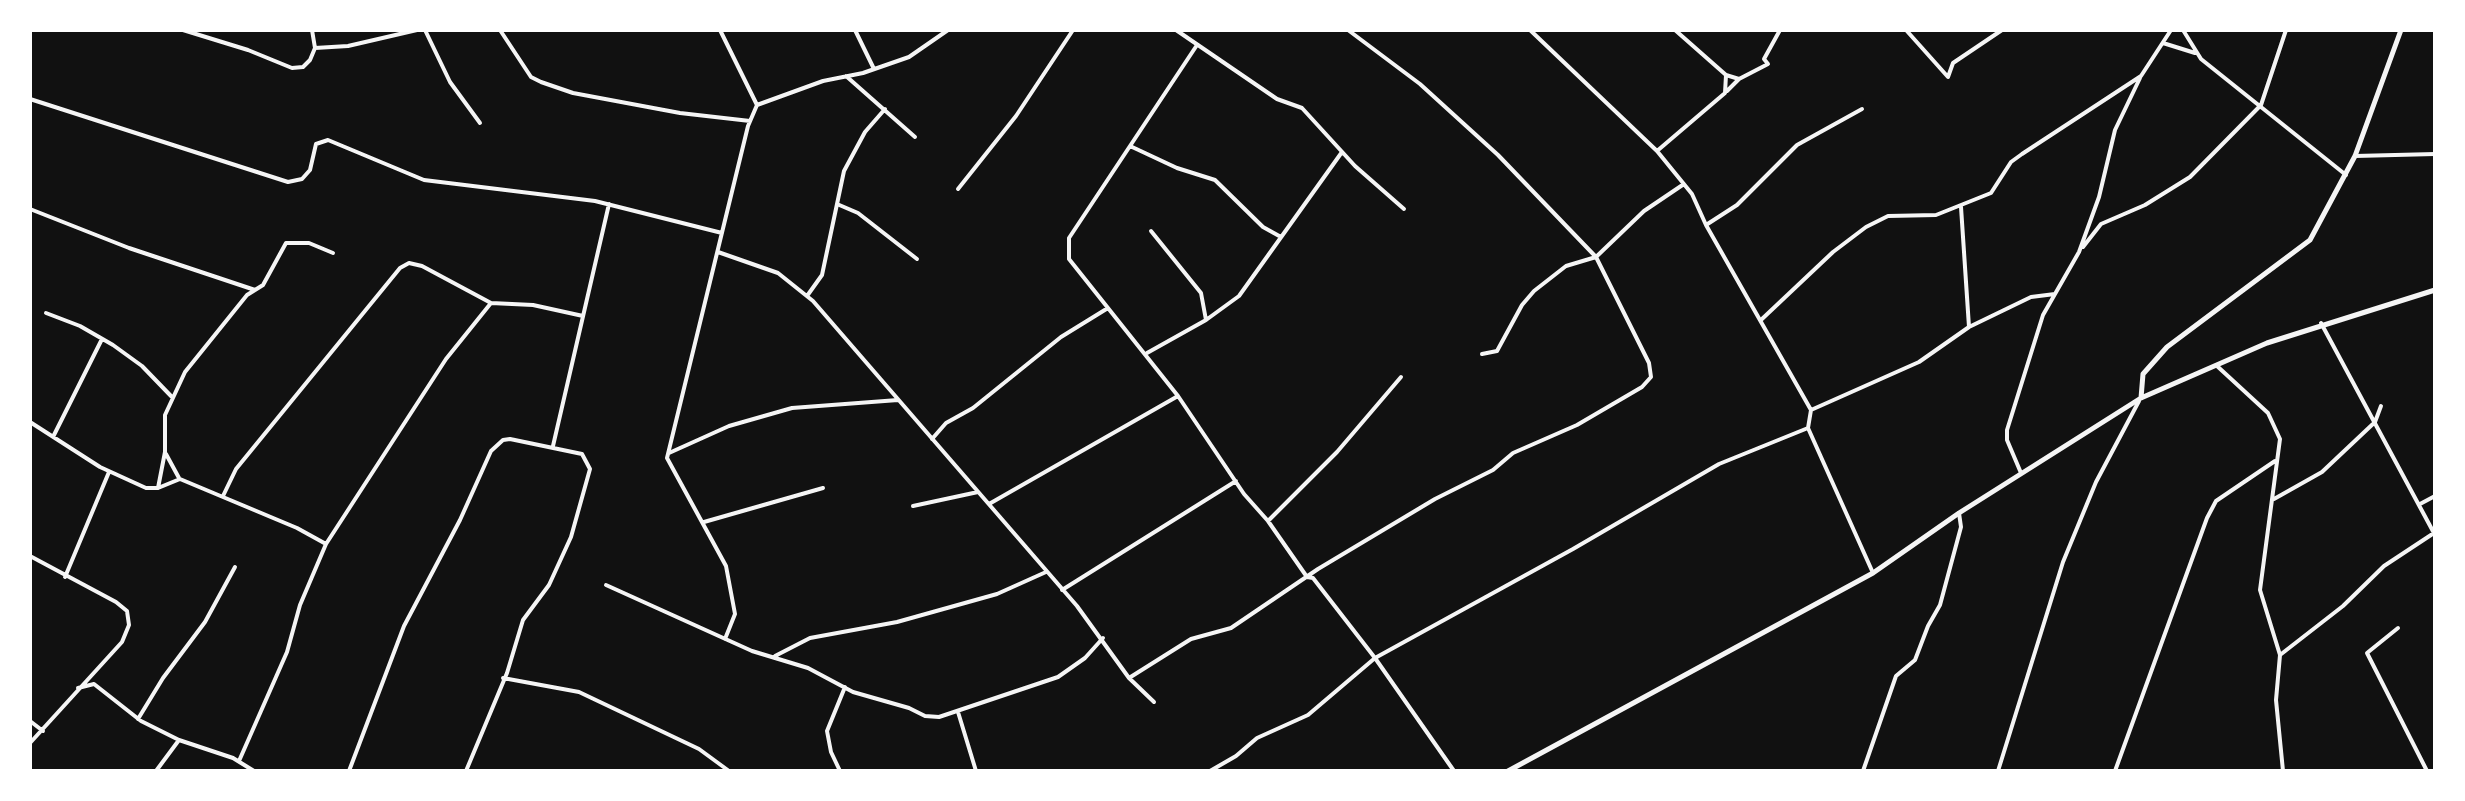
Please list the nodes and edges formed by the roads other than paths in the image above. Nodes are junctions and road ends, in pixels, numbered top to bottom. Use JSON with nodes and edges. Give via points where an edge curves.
{"nodes":[{"id":1,"x":183,"y":30,"type":"edge"},
{"id":2,"x":312,"y":30,"type":"edge"},
{"id":3,"x":417,"y":30,"type":"edge"},
{"id":4,"x":425,"y":30,"type":"edge"},
{"id":5,"x":500,"y":30,"type":"edge"},
{"id":6,"x":720,"y":30,"type":"edge"},
{"id":7,"x":855,"y":30,"type":"edge"},
{"id":8,"x":948,"y":30,"type":"edge"},
{"id":9,"x":1073,"y":30,"type":"edge"},
{"id":10,"x":1176,"y":30,"type":"edge"},
{"id":11,"x":1348,"y":30,"type":"edge"},
{"id":12,"x":1530,"y":30,"type":"edge"},
{"id":13,"x":1675,"y":30,"type":"edge"},
{"id":14,"x":1780,"y":30,"type":"edge"},
{"id":15,"x":1906,"y":30,"type":"edge"},
{"id":16,"x":2002,"y":30,"type":"edge"},
{"id":17,"x":2171,"y":30,"type":"edge"},
{"id":18,"x":2183,"y":30,"type":"edge"},
{"id":19,"x":2286,"y":30,"type":"edge"},
{"id":20,"x":2401,"y":30,"type":"edge"},
{"id":21,"x":2162,"y":43,"type":"junction"},
{"id":22,"x":1197,"y":45,"type":"junction"},
{"id":23,"x":315,"y":48,"type":"junction"},
{"id":24,"x":2195,"y":53,"type":"junction"},
{"id":25,"x":874,"y":69,"type":"junction"},
{"id":26,"x":844,"y":75,"type":"junction"},
{"id":27,"x":1726,"y":75,"type":"junction"},
{"id":28,"x":2141,"y":76,"type":"junction"},
{"id":29,"x":1739,"y":79,"type":"junction"},
{"id":30,"x":1725,"y":93,"type":"junction"},
{"id":31,"x":30,"y":99,"type":"edge"},
{"id":32,"x":757,"y":105,"type":"junction"},
{"id":33,"x":2261,"y":105,"type":"junction"},
{"id":34,"x":885,"y":109,"type":"junction"},
{"id":35,"x":1862,"y":109,"type":"dead end"},
{"id":36,"x":750,"y":121,"type":"junction"},
{"id":37,"x":480,"y":123,"type":"dead end"},
{"id":38,"x":915,"y":137,"type":"dead end"},
{"id":39,"x":1130,"y":146,"type":"junction"},
{"id":40,"x":1657,"y":151,"type":"junction"},
{"id":41,"x":1342,"y":152,"type":"junction"},
{"id":42,"x":2435,"y":154,"type":"edge"},
{"id":43,"x":2355,"y":156,"type":"junction"},
{"id":44,"x":2346,"y":175,"type":"junction"},
{"id":45,"x":1684,"y":184,"type":"junction"},
{"id":46,"x":958,"y":189,"type":"dead end"},
{"id":47,"x":609,"y":204,"type":"junction"},
{"id":48,"x":837,"y":204,"type":"junction"},
{"id":49,"x":1961,"y":207,"type":"junction"},
{"id":50,"x":30,"y":209,"type":"edge"},
{"id":51,"x":1404,"y":209,"type":"dead end"},
{"id":52,"x":1706,"y":225,"type":"junction"},
{"id":53,"x":1151,"y":231,"type":"dead end"},
{"id":54,"x":722,"y":233,"type":"junction"},
{"id":55,"x":1281,"y":237,"type":"junction"},
{"id":56,"x":718,"y":252,"type":"junction"},
{"id":57,"x":2079,"y":252,"type":"junction"},
{"id":58,"x":333,"y":253,"type":"dead end"},
{"id":59,"x":1596,"y":257,"type":"junction"},
{"id":60,"x":917,"y":259,"type":"dead end"},
{"id":61,"x":255,"y":290,"type":"junction"},
{"id":62,"x":2435,"y":290,"type":"edge"},
{"id":63,"x":2055,"y":294,"type":"junction"},
{"id":64,"x":807,"y":296,"type":"junction"},
{"id":65,"x":491,"y":303,"type":"junction"},
{"id":66,"x":1108,"y":308,"type":"junction"},
{"id":67,"x":46,"y":313,"type":"dead end"},
{"id":68,"x":583,"y":316,"type":"junction"},
{"id":69,"x":1762,"y":319,"type":"junction"},
{"id":70,"x":1206,"y":320,"type":"junction"},
{"id":71,"x":2321,"y":323,"type":"junction"},
{"id":72,"x":1969,"y":327,"type":"junction"},
{"id":73,"x":102,"y":339,"type":"junction"},
{"id":74,"x":1146,"y":354,"type":"junction"},
{"id":75,"x":1482,"y":354,"type":"dead end"},
{"id":76,"x":2217,"y":366,"type":"junction"},
{"id":77,"x":1401,"y":377,"type":"dead end"},
{"id":78,"x":171,"y":396,"type":"junction"},
{"id":79,"x":1178,"y":396,"type":"junction"},
{"id":80,"x":2141,"y":398,"type":"junction"},
{"id":81,"x":898,"y":400,"type":"junction"},
{"id":82,"x":2381,"y":406,"type":"dead end"},
{"id":83,"x":1811,"y":410,"type":"junction"},
{"id":84,"x":30,"y":422,"type":"edge"},
{"id":85,"x":2375,"y":422,"type":"junction"},
{"id":86,"x":1808,"y":428,"type":"junction"},
{"id":87,"x":53,"y":437,"type":"junction"},
{"id":88,"x":932,"y":439,"type":"junction"},
{"id":89,"x":553,"y":446,"type":"junction"},
{"id":90,"x":165,"y":452,"type":"junction"},
{"id":91,"x":669,"y":453,"type":"junction"},
{"id":92,"x":2275,"y":461,"type":"junction"},
{"id":93,"x":110,"y":471,"type":"junction"},
{"id":94,"x":2021,"y":473,"type":"junction"},
{"id":95,"x":180,"y":479,"type":"junction"},
{"id":96,"x":1236,"y":481,"type":"junction"},
{"id":97,"x":158,"y":488,"type":"junction"},
{"id":98,"x":823,"y":488,"type":"dead end"},
{"id":99,"x":979,"y":492,"type":"junction"},
{"id":100,"x":223,"y":496,"type":"junction"},
{"id":101,"x":2435,"y":496,"type":"edge"},
{"id":102,"x":2274,"y":499,"type":"junction"},
{"id":103,"x":989,"y":504,"type":"junction"},
{"id":104,"x":2420,"y":504,"type":"junction"},
{"id":105,"x":913,"y":506,"type":"dead end"},
{"id":106,"x":1959,"y":513,"type":"junction"},
{"id":107,"x":1268,"y":521,"type":"junction"},
{"id":108,"x":704,"y":522,"type":"junction"},
{"id":109,"x":2435,"y":534,"type":"edge"},
{"id":110,"x":326,"y":544,"type":"junction"},
{"id":111,"x":30,"y":556,"type":"edge"},
{"id":112,"x":235,"y":567,"type":"dead end"},
{"id":113,"x":1046,"y":572,"type":"junction"},
{"id":114,"x":1873,"y":573,"type":"junction"},
{"id":115,"x":65,"y":577,"type":"junction"},
{"id":116,"x":1307,"y":577,"type":"junction"},
{"id":117,"x":606,"y":585,"type":"dead end"},
{"id":118,"x":1062,"y":590,"type":"junction"},
{"id":119,"x":2398,"y":628,"type":"dead end"},
{"id":120,"x":1103,"y":638,"type":"junction"},
{"id":121,"x":725,"y":639,"type":"junction"},
{"id":122,"x":2280,"y":655,"type":"junction"},
{"id":123,"x":773,"y":657,"type":"junction"},
{"id":124,"x":1375,"y":658,"type":"junction"},
{"id":125,"x":503,"y":678,"type":"junction"},
{"id":126,"x":1129,"y":678,"type":"junction"},
{"id":127,"x":845,"y":687,"type":"junction"},
{"id":128,"x":76,"y":689,"type":"junction"},
{"id":129,"x":1154,"y":702,"type":"dead end"},
{"id":130,"x":957,"y":711,"type":"junction"},
{"id":131,"x":138,"y":719,"type":"junction"},
{"id":132,"x":30,"y":721,"type":"edge"},
{"id":133,"x":43,"y":731,"type":"junction"},
{"id":134,"x":179,"y":740,"type":"junction"},
{"id":135,"x":30,"y":743,"type":"edge"},
{"id":136,"x":239,"y":761,"type":"junction"},
{"id":137,"x":156,"y":771,"type":"edge"},
{"id":138,"x":254,"y":771,"type":"edge"},
{"id":139,"x":349,"y":771,"type":"edge"},
{"id":140,"x":466,"y":771,"type":"edge"},
{"id":141,"x":729,"y":771,"type":"edge"},
{"id":142,"x":840,"y":771,"type":"edge"},
{"id":143,"x":976,"y":771,"type":"edge"},
{"id":144,"x":1210,"y":771,"type":"edge"},
{"id":145,"x":1454,"y":771,"type":"edge"},
{"id":146,"x":1508,"y":771,"type":"edge"},
{"id":147,"x":1863,"y":771,"type":"edge"},
{"id":148,"x":1998,"y":771,"type":"edge"},
{"id":149,"x":2115,"y":771,"type":"edge"},
{"id":150,"x":2283,"y":771,"type":"edge"},
{"id":151,"x":2427,"y":771,"type":"edge"}],
"edges":[{"from":1,"to":23,"type":"street","via":[[292,68],[303,67]]},
{"from":2,"to":23,"type":"street"},
{"from":3,"to":23,"type":"street"},
{"from":4,"to":37,"type":"street","via":[[450,82]]},
{"from":5,"to":36,"type":"street","via":[[531,77],[541,82],[680,113]]},
{"from":6,"to":32,"type":"street"},
{"from":7,"to":25,"type":"street"},
{"from":8,"to":25,"type":"street","via":[[922,50]]},
{"from":9,"to":46,"type":"street","via":[[1016,116]]},
{"from":10,"to":22,"type":"street"},
{"from":11,"to":59,"type":"street","via":[[1420,84],[1498,155]]},
{"from":12,"to":40,"type":"street"},
{"from":13,"to":27,"type":"street"},
{"from":14,"to":29,"type":"street","via":[[1764,59],[1768,64]]},
{"from":15,"to":16,"type":"street","via":[[1948,77],[1953,63]]},
{"from":17,"to":21,"type":"street"},
{"from":18,"to":24,"type":"street"},
{"from":19,"to":33,"type":"street"},
{"from":20,"to":43,"type":"street"},
{"from":21,"to":24,"type":"street"},
{"from":21,"to":28,"type":"street"},
{"from":22,"to":39,"type":"street"},
{"from":22,"to":41,"type":"street","via":[[1277,99],[1302,108]]},
{"from":24,"to":33,"type":"street"},
{"from":25,"to":26,"type":"street"},
{"from":26,"to":32,"type":"street"},
{"from":26,"to":34,"type":"street"},
{"from":27,"to":29,"type":"street"},
{"from":27,"to":30,"type":"street"},
{"from":28,"to":49,"type":"street","via":[[2022,154],[1991,193]]},
{"from":28,"to":57,"type":"street","via":[[2115,130]]},
{"from":29,"to":30,"type":"street"},
{"from":30,"to":40,"type":"street"},
{"from":31,"to":47,"type":"street","via":[[288,182],[302,179],[310,170],[316,144],[328,140],[424,180]]},
{"from":32,"to":36,"type":"street"},
{"from":33,"to":44,"type":"street"},
{"from":33,"to":57,"type":"street","via":[[2190,177],[2101,224]]},
{"from":34,"to":38,"type":"street"},
{"from":34,"to":48,"type":"street","via":[[853,152]]},
{"from":35,"to":52,"type":"street","via":[[1797,145],[1737,205]]},
{"from":36,"to":54,"type":"street"},
{"from":39,"to":55,"type":"street","via":[[1215,180],[1263,227]]},
{"from":39,"to":66,"type":"street","via":[[1067,247],[1069,259]]},
{"from":40,"to":45,"type":"street"},
{"from":41,"to":51,"type":"street"},
{"from":41,"to":55,"type":"street"},
{"from":42,"to":43,"type":"street"},
{"from":43,"to":44,"type":"street"},
{"from":44,"to":80,"type":"street","via":[[2310,240],[2167,347],[2143,374]]},
{"from":45,"to":52,"type":"street"},
{"from":45,"to":59,"type":"street","via":[[1644,211]]},
{"from":47,"to":54,"type":"street"},
{"from":47,"to":68,"type":"street"},
{"from":48,"to":60,"type":"street","via":[[858,213]]},
{"from":48,"to":64,"type":"street","via":[[822,275]]},
{"from":49,"to":69,"type":"street","via":[[1936,215],[1888,216],[1866,227]]},
{"from":49,"to":72,"type":"street"},
{"from":50,"to":61,"type":"street"},
{"from":52,"to":69,"type":"street"},
{"from":53,"to":70,"type":"street","via":[[1201,293]]},
{"from":54,"to":56,"type":"street"},
{"from":55,"to":70,"type":"street","via":[[1239,296]]},
{"from":56,"to":64,"type":"street","via":[[778,273]]},
{"from":56,"to":91,"type":"street"},
{"from":57,"to":63,"type":"street"},
{"from":58,"to":61,"type":"street","via":[[309,243],[286,243]]},
{"from":59,"to":75,"type":"street","via":[[1566,266],[1534,291],[1497,351]]},
{"from":59,"to":116,"type":"street","via":[[1649,363],[1648,382],[1577,425],[1513,453],[1493,470]]},
{"from":61,"to":78,"type":"street"},
{"from":62,"to":71,"type":"street"},
{"from":63,"to":72,"type":"street","via":[[2031,297]]},
{"from":63,"to":94,"type":"street","via":[[2043,315],[2007,430]]},
{"from":64,"to":81,"type":"street"},
{"from":65,"to":68,"type":"street"},
{"from":65,"to":100,"type":"street","via":[[422,266],[409,263],[400,268],[236,469]]},
{"from":65,"to":110,"type":"street","via":[[446,359]]},
{"from":66,"to":74,"type":"street"},
{"from":66,"to":88,"type":"street","via":[[1061,337]]},
{"from":67,"to":73,"type":"street"},
{"from":68,"to":89,"type":"street"},
{"from":69,"to":83,"type":"street"},
{"from":70,"to":74,"type":"street"},
{"from":71,"to":76,"type":"street"},
{"from":71,"to":85,"type":"street"},
{"from":72,"to":83,"type":"street","via":[[1919,362]]},
{"from":73,"to":78,"type":"street","via":[[142,366]]},
{"from":73,"to":87,"type":"street"},
{"from":74,"to":79,"type":"street"},
{"from":76,"to":80,"type":"street"},
{"from":76,"to":92,"type":"street","via":[[2276,426],[2280,439]]},
{"from":77,"to":107,"type":"street","via":[[1354,434]]},
{"from":78,"to":90,"type":"street"},
{"from":79,"to":96,"type":"street"},
{"from":79,"to":103,"type":"street"},
{"from":80,"to":94,"type":"street"},
{"from":80,"to":148,"type":"street","via":[[2096,482],[2063,562]]},
{"from":81,"to":88,"type":"street"},
{"from":81,"to":91,"type":"street","via":[[792,408],[729,426]]},
{"from":82,"to":85,"type":"street"},
{"from":83,"to":86,"type":"street"},
{"from":84,"to":87,"type":"street"},
{"from":85,"to":102,"type":"street","via":[[2312,480]]},
{"from":85,"to":104,"type":"street"},
{"from":86,"to":114,"type":"street"},
{"from":86,"to":124,"type":"street","via":[[1719,464]]},
{"from":87,"to":93,"type":"street"},
{"from":88,"to":99,"type":"street"},
{"from":89,"to":125,"type":"street","via":[[582,454],[590,469],[571,537],[549,585],[529,607]]},
{"from":89,"to":139,"type":"street","via":[[510,439],[491,451],[404,626]]},
{"from":90,"to":95,"type":"street"},
{"from":90,"to":97,"type":"street"},
{"from":91,"to":108,"type":"street","via":[[670,468]]},
{"from":92,"to":102,"type":"street"},
{"from":92,"to":149,"type":"street","via":[[2216,501],[2207,518]]},
{"from":93,"to":97,"type":"street","via":[[146,488]]},
{"from":93,"to":115,"type":"street"},
{"from":94,"to":106,"type":"street"},
{"from":95,"to":97,"type":"street"},
{"from":95,"to":100,"type":"street"},
{"from":96,"to":107,"type":"street"},
{"from":96,"to":118,"type":"street"},
{"from":98,"to":108,"type":"street"},
{"from":99,"to":103,"type":"street"},
{"from":99,"to":105,"type":"street"},
{"from":100,"to":110,"type":"street"},
{"from":101,"to":104,"type":"street"},
{"from":102,"to":122,"type":"street","via":[[2260,590]]},
{"from":103,"to":113,"type":"street"},
{"from":104,"to":109,"type":"street"},
{"from":106,"to":114,"type":"street"},
{"from":106,"to":147,"type":"street","via":[[1961,527],[1940,605],[1915,660],[1896,676]]},
{"from":107,"to":116,"type":"street"},
{"from":108,"to":121,"type":"street","via":[[732,585],[735,614]]},
{"from":109,"to":122,"type":"street","via":[[2384,566]]},
{"from":110,"to":136,"type":"street"},
{"from":111,"to":115,"type":"street"},
{"from":112,"to":131,"type":"street","via":[[205,622]]},
{"from":113,"to":118,"type":"street"},
{"from":113,"to":123,"type":"street","via":[[997,594],[897,622],[810,638]]},
{"from":114,"to":146,"type":"street"},
{"from":115,"to":128,"type":"street","via":[[116,602],[127,611],[129,625],[122,642]]},
{"from":116,"to":124,"type":"street"},
{"from":116,"to":126,"type":"street","via":[[1231,628],[1191,639]]},
{"from":117,"to":121,"type":"street"},
{"from":118,"to":120,"type":"street"},
{"from":119,"to":151,"type":"street","via":[[2367,653]]},
{"from":120,"to":126,"type":"street"},
{"from":120,"to":130,"type":"street","via":[[1058,677]]},
{"from":121,"to":123,"type":"street"},
{"from":122,"to":150,"type":"street","via":[[2276,700]]},
{"from":123,"to":127,"type":"street"},
{"from":124,"to":144,"type":"street","via":[[1308,715],[1257,738]]},
{"from":124,"to":145,"type":"street"},
{"from":125,"to":140,"type":"street"},
{"from":125,"to":141,"type":"street","via":[[579,692],[699,749]]},
{"from":126,"to":129,"type":"street"},
{"from":127,"to":130,"type":"street","via":[[925,716]]},
{"from":127,"to":142,"type":"street","via":[[827,731]]},
{"from":128,"to":131,"type":"street","via":[[94,684]]},
{"from":128,"to":133,"type":"street","via":[[73,700]]},
{"from":130,"to":143,"type":"street"},
{"from":131,"to":134,"type":"street"},
{"from":132,"to":133,"type":"street"},
{"from":133,"to":135,"type":"street"},
{"from":134,"to":136,"type":"street"},
{"from":134,"to":137,"type":"street"},
{"from":136,"to":138,"type":"street"}]}
